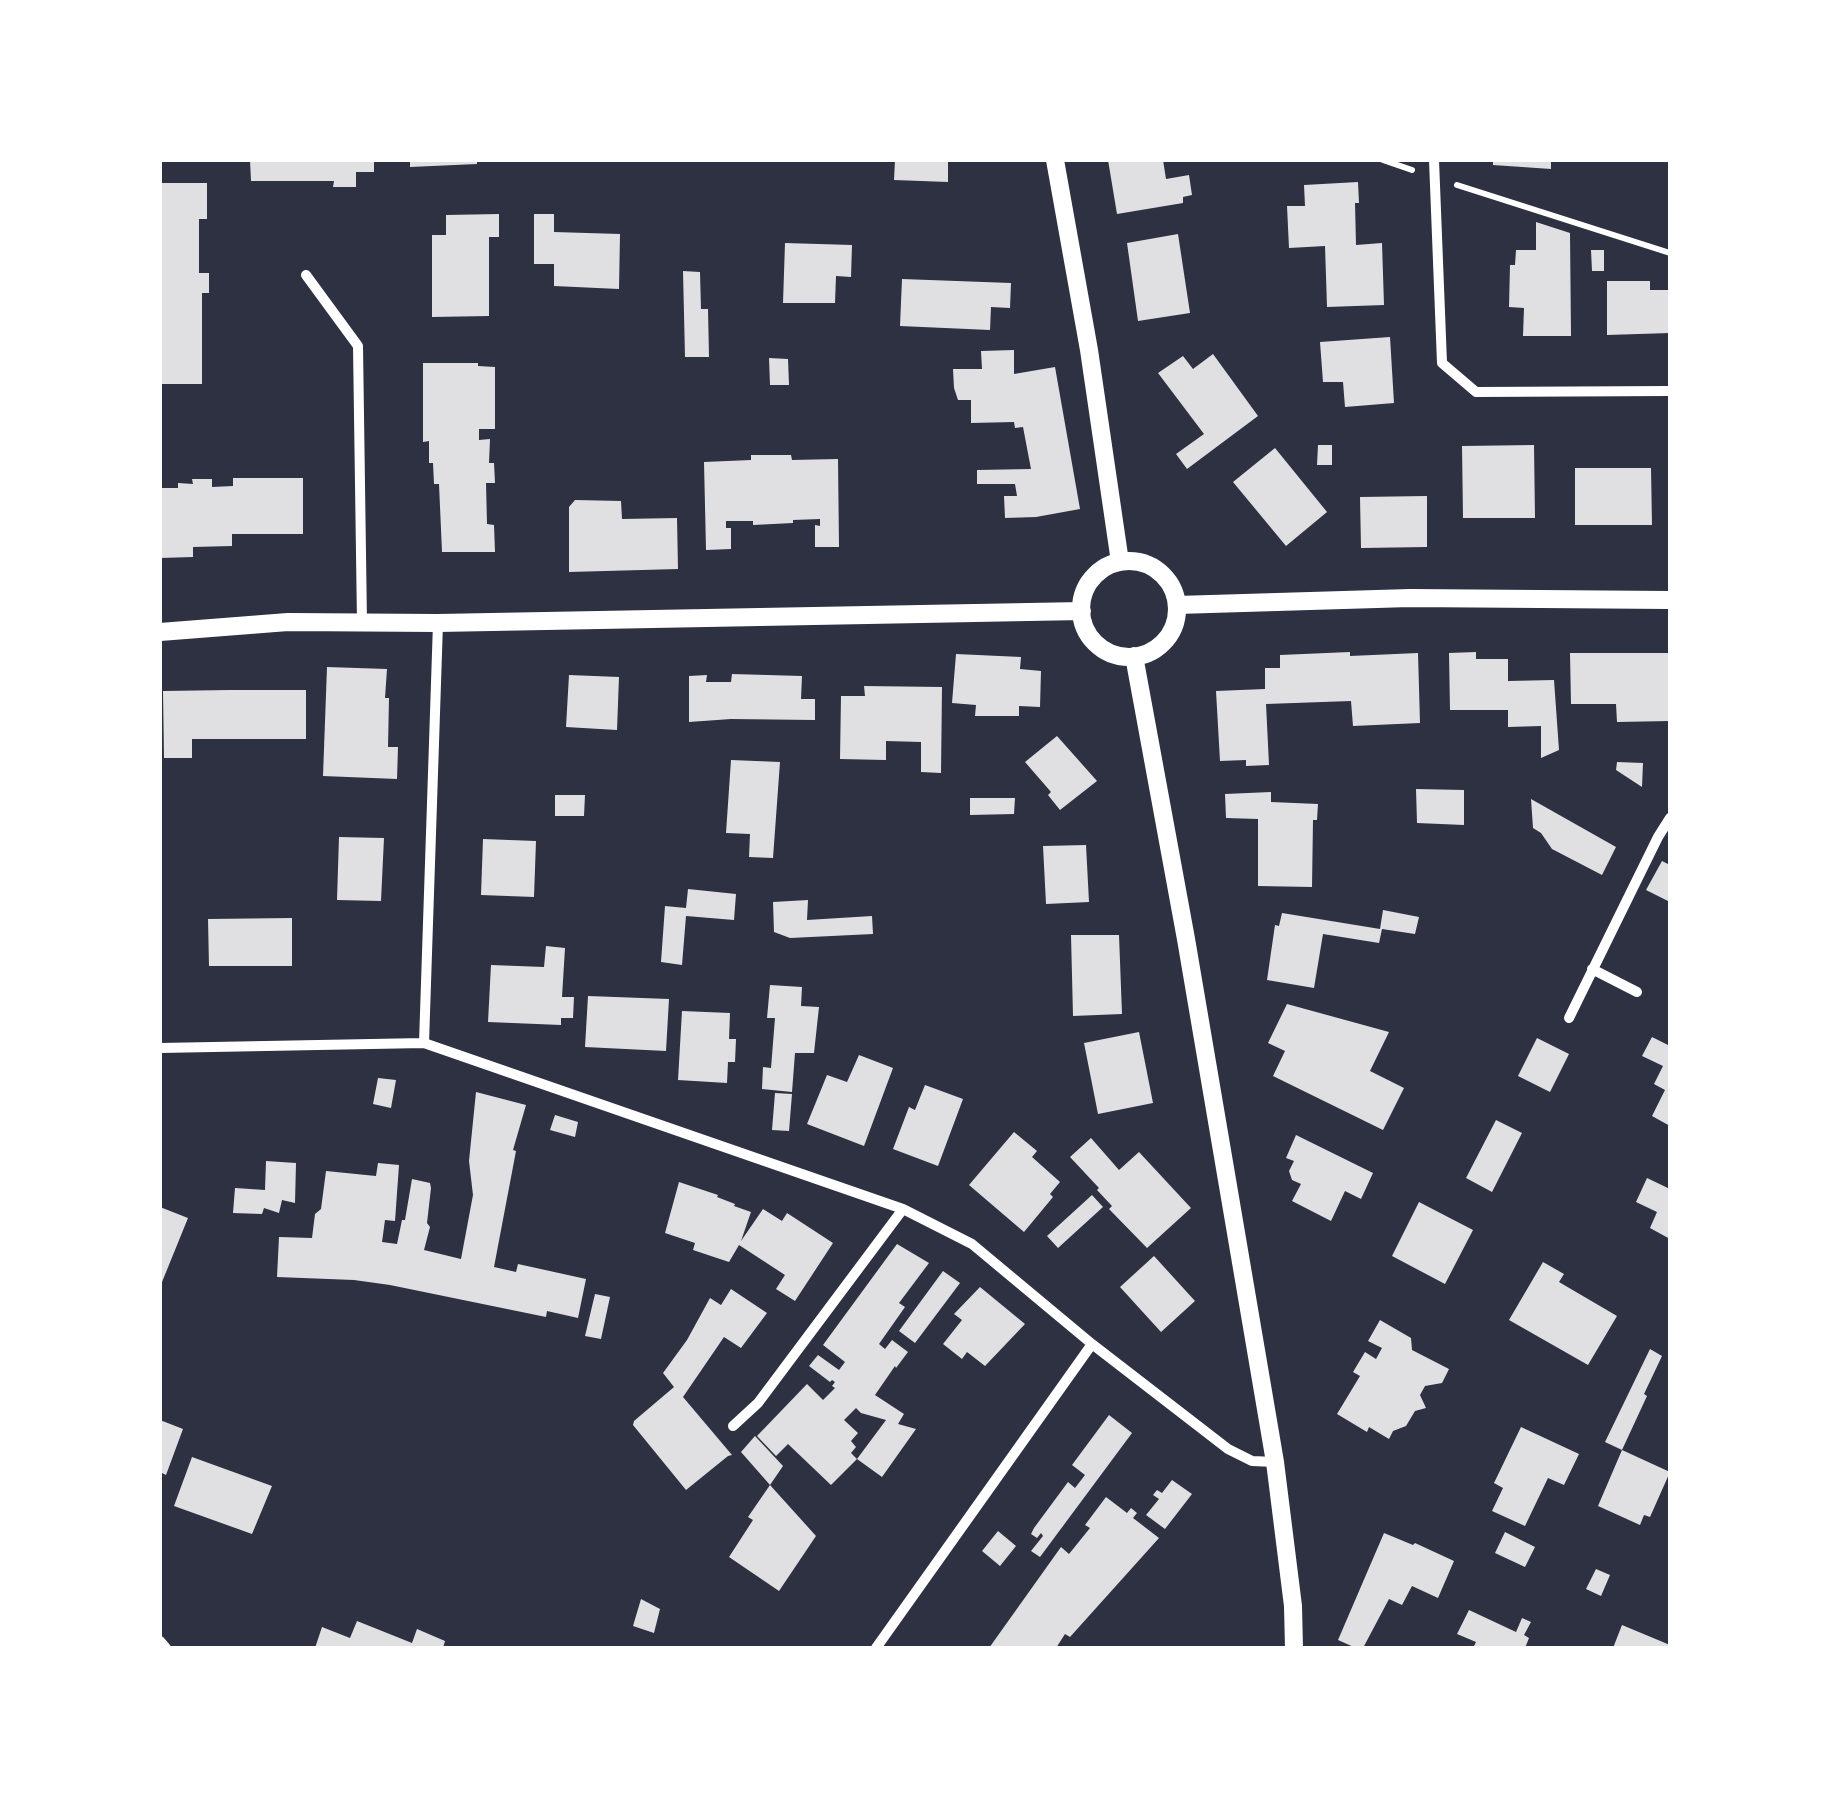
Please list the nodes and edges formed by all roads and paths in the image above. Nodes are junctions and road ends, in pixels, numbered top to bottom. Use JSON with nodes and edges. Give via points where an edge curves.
{"nodes":[{"id":1,"x":1055,"y":160,"type":"edge"},
{"id":2,"x":1434,"y":160,"type":"edge"},
{"id":3,"x":1434,"y":178,"type":"junction"},
{"id":4,"x":1670,"y":253,"type":"edge"},
{"id":5,"x":306,"y":275,"type":"dead end"},
{"id":6,"x":1670,"y":392,"type":"edge"},
{"id":7,"x":1120,"y":562,"type":"junction"},
{"id":8,"x":1670,"y":600,"type":"edge"},
{"id":9,"x":1177,"y":605,"type":"junction"},
{"id":10,"x":1082,"y":611,"type":"junction"},
{"id":11,"x":362,"y":622,"type":"junction"},
{"id":12,"x":438,"y":623,"type":"junction"},
{"id":13,"x":160,"y":632,"type":"edge"},
{"id":14,"x":1134,"y":656,"type":"junction"},
{"id":15,"x":1670,"y":818,"type":"edge"},
{"id":16,"x":1592,"y":970,"type":"junction"},
{"id":17,"x":1636,"y":992,"type":"dead end"},
{"id":18,"x":1568,"y":1018,"type":"dead end"},
{"id":19,"x":424,"y":1043,"type":"junction"},
{"id":20,"x":160,"y":1048,"type":"edge"},
{"id":21,"x":902,"y":1208,"type":"junction"},
{"id":22,"x":1092,"y":1344,"type":"junction"},
{"id":23,"x":732,"y":1426,"type":"dead end"},
{"id":24,"x":1274,"y":1462,"type":"junction"},
{"id":25,"x":160,"y":1641,"type":"edge"},
{"id":26,"x":166,"y":1648,"type":"edge"},
{"id":27,"x":876,"y":1648,"type":"edge"},
{"id":28,"x":1294,"y":1648,"type":"edge"}],
"edges":[{"from":1,"to":7,"type":"street"},
{"from":2,"to":3,"type":"street"},
{"from":3,"to":4,"type":"path"},
{"from":3,"to":6,"type":"street","via":[[1442,362],[1476,392]]},
{"from":5,"to":11,"type":"street","via":[[358,346]]},
{"from":7,"to":9,"type":"street","via":[[1156,569]]},
{"from":7,"to":10,"type":"street","via":[[1091,580]]},
{"from":8,"to":9,"type":"street"},
{"from":9,"to":14,"type":"street","via":[[1166,640]]},
{"from":10,"to":12,"type":"street"},
{"from":10,"to":14,"type":"street","via":[[1086,630],[1101,648]]},
{"from":11,"to":12,"type":"street"},
{"from":11,"to":13,"type":"street"},
{"from":12,"to":19,"type":"street"},
{"from":14,"to":24,"type":"street"},
{"from":15,"to":16,"type":"street"},
{"from":16,"to":17,"type":"street"},
{"from":16,"to":18,"type":"street"},
{"from":19,"to":20,"type":"street"},
{"from":19,"to":21,"type":"street"},
{"from":21,"to":22,"type":"street","via":[[972,1244]]},
{"from":21,"to":23,"type":"street","via":[[758,1403]]},
{"from":22,"to":24,"type":"street","via":[[1228,1449],[1252,1462]]},
{"from":22,"to":27,"type":"street"},
{"from":24,"to":28,"type":"street"},
{"from":25,"to":26,"type":"street"}]}
